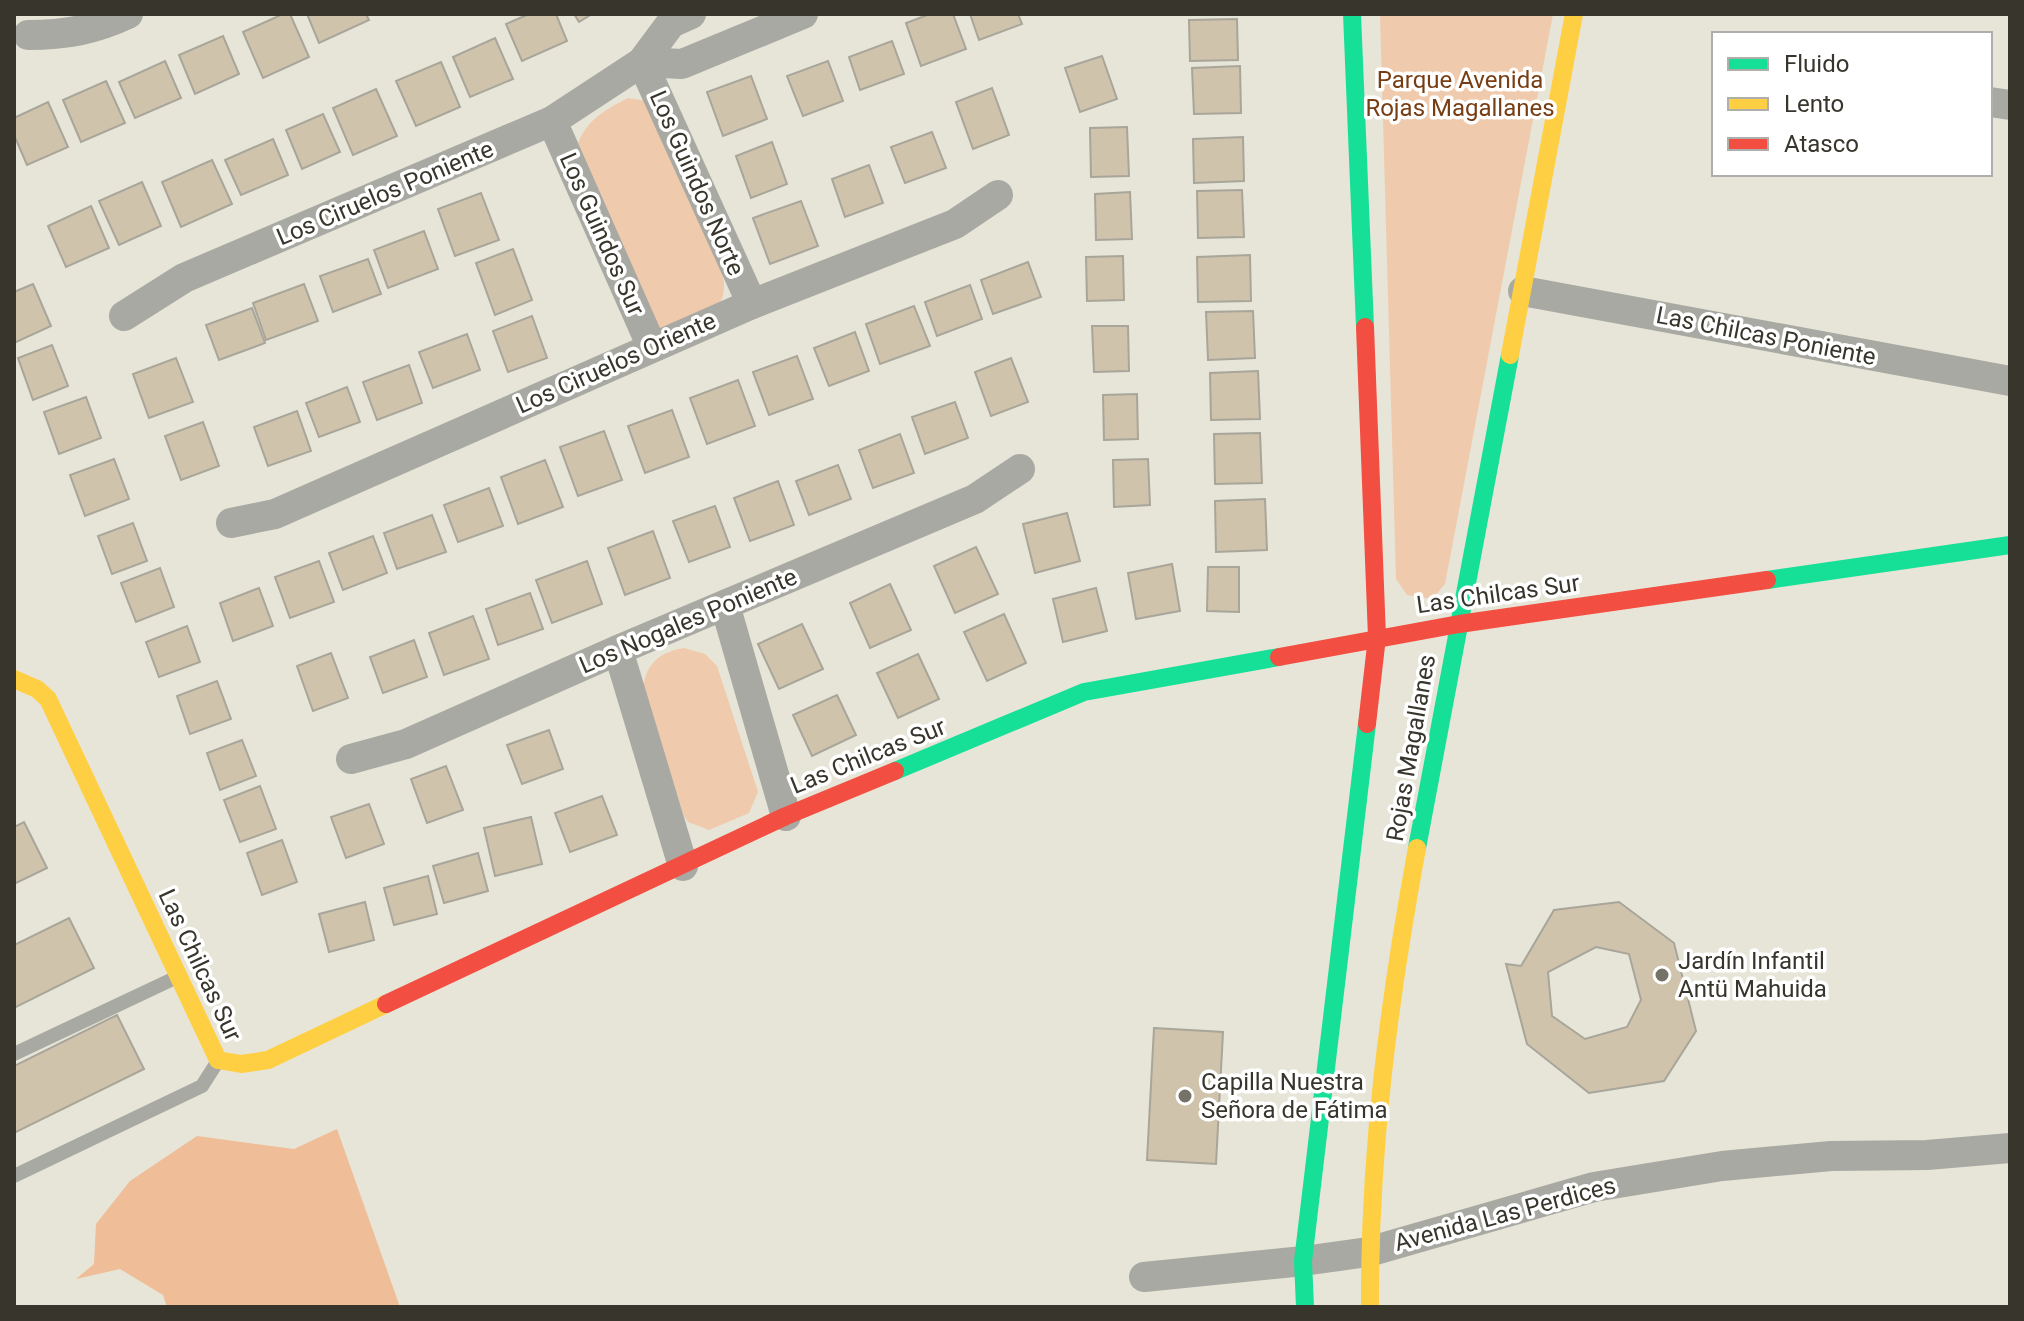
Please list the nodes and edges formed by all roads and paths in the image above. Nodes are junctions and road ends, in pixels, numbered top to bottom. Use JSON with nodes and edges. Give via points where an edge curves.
{"nodes":[{"id":1,"x":128,"y":14,"type":"edge"},
{"id":2,"x":691,"y":14,"type":"edge"},
{"id":3,"x":803,"y":14,"type":"edge"},
{"id":4,"x":1352,"y":14,"type":"edge"},
{"id":5,"x":1574,"y":14,"type":"edge"},
{"id":6,"x":28,"y":35,"type":"dead end"},
{"id":7,"x":642,"y":62,"type":"junction"},
{"id":8,"x":552,"y":121,"type":"junction"},
{"id":9,"x":998,"y":195,"type":"dead end"},
{"id":10,"x":1523,"y":291,"type":"junction"},
{"id":11,"x":752,"y":304,"type":"junction"},
{"id":12,"x":124,"y":316,"type":"dead end"},
{"id":13,"x":652,"y":347,"type":"junction"},
{"id":14,"x":2010,"y":381,"type":"edge"},
{"id":15,"x":1020,"y":469,"type":"dead end"},
{"id":16,"x":231,"y":523,"type":"dead end"},
{"id":17,"x":2010,"y":545,"type":"edge"},
{"id":18,"x":725,"y":605,"type":"junction"},
{"id":19,"x":1459,"y":624,"type":"junction"},
{"id":20,"x":1377,"y":637,"type":"junction"},
{"id":21,"x":618,"y":650,"type":"junction"},
{"id":22,"x":14,"y":679,"type":"edge"},
{"id":23,"x":351,"y":759,"type":"dead end"},
{"id":24,"x":786,"y":816,"type":"junction"},
{"id":25,"x":683,"y":866,"type":"junction"},
{"id":26,"x":179,"y":976,"type":"junction"},
{"id":27,"x":14,"y":1054,"type":"edge"},
{"id":28,"x":218,"y":1060,"type":"junction"},
{"id":29,"x":2010,"y":1148,"type":"edge"},
{"id":30,"x":14,"y":1176,"type":"edge"},
{"id":31,"x":1368,"y":1252,"type":"junction"},
{"id":32,"x":1303,"y":1261,"type":"junction"},
{"id":33,"x":1144,"y":1277,"type":"dead end"},
{"id":34,"x":1305,"y":1307,"type":"edge"},
{"id":35,"x":1370,"y":1307,"type":"edge"}],
"edges":[{"from":1,"to":6,"type":"street","via":[[84,31]]},
{"from":2,"to":7,"type":"street","name":"Los Ciruelos Poniente","via":[[671,23]]},
{"from":3,"to":7,"type":"street","via":[[682,64]]},
{"from":4,"to":20,"type":"street","name":"Rojas Magallanes"},
{"from":5,"to":10,"type":"street","name":"Rojas Magallanes"},
{"from":7,"to":8,"type":"street","name":"Los Ciruelos Poniente"},
{"from":7,"to":11,"type":"street","name":"Los Guindos Norte"},
{"from":8,"to":12,"type":"street","name":"Los Ciruelos Poniente","via":[[184,278]]},
{"from":8,"to":13,"type":"street","name":"Los Guindos Sur"},
{"from":9,"to":11,"type":"street","name":"Los Ciruelos Oriente","via":[[955,224]]},
{"from":10,"to":14,"type":"street","name":"Las Chilcas Poniente"},
{"from":10,"to":19,"type":"street","name":"Rojas Magallanes"},
{"from":11,"to":13,"type":"street","name":"Los Ciruelos Oriente"},
{"from":13,"to":16,"type":"street","name":"Los Ciruelos Oriente","via":[[275,514]]},
{"from":15,"to":18,"type":"street","name":"Los Nogales Poniente","via":[[975,499]]},
{"from":17,"to":19,"type":"street","name":"Las Chilcas Sur"},
{"from":18,"to":21,"type":"street","name":"Los Nogales Poniente"},
{"from":18,"to":24,"type":"street"},
{"from":19,"to":20,"type":"street","name":"Las Chilcas Sur"},
{"from":19,"to":31,"type":"street","name":"Rojas Magallanes","via":[[1388,1020]]},
{"from":20,"to":24,"type":"street","name":"Las Chilcas Sur","via":[[1084,692]]},
{"from":20,"to":32,"type":"street","name":"Rojas Magallanes"},
{"from":21,"to":23,"type":"street","name":"Los Nogales Poniente","via":[[406,744]]},
{"from":21,"to":25,"type":"street"},
{"from":22,"to":26,"type":"street","name":"Las Chilcas Sur","via":[[48,699]]},
{"from":24,"to":25,"type":"street","name":"Las Chilcas Sur"},
{"from":25,"to":28,"type":"street","name":"Las Chilcas Sur","via":[[268,1060]]},
{"from":26,"to":27,"type":"lane"},
{"from":26,"to":28,"type":"street","name":"Las Chilcas Sur"},
{"from":28,"to":30,"type":"lane","via":[[202,1086]]},
{"from":29,"to":31,"type":"street","name":"Avenida Las Perdices","via":[[1722,1166],[1594,1187]]},
{"from":31,"to":32,"type":"street","name":"Avenida Las Perdices"},
{"from":31,"to":35,"type":"street","name":"Rojas Magallanes"},
{"from":32,"to":33,"type":"street","name":"Avenida Las Perdices"},
{"from":32,"to":34,"type":"street","name":"Rojas Magallanes"}]}
